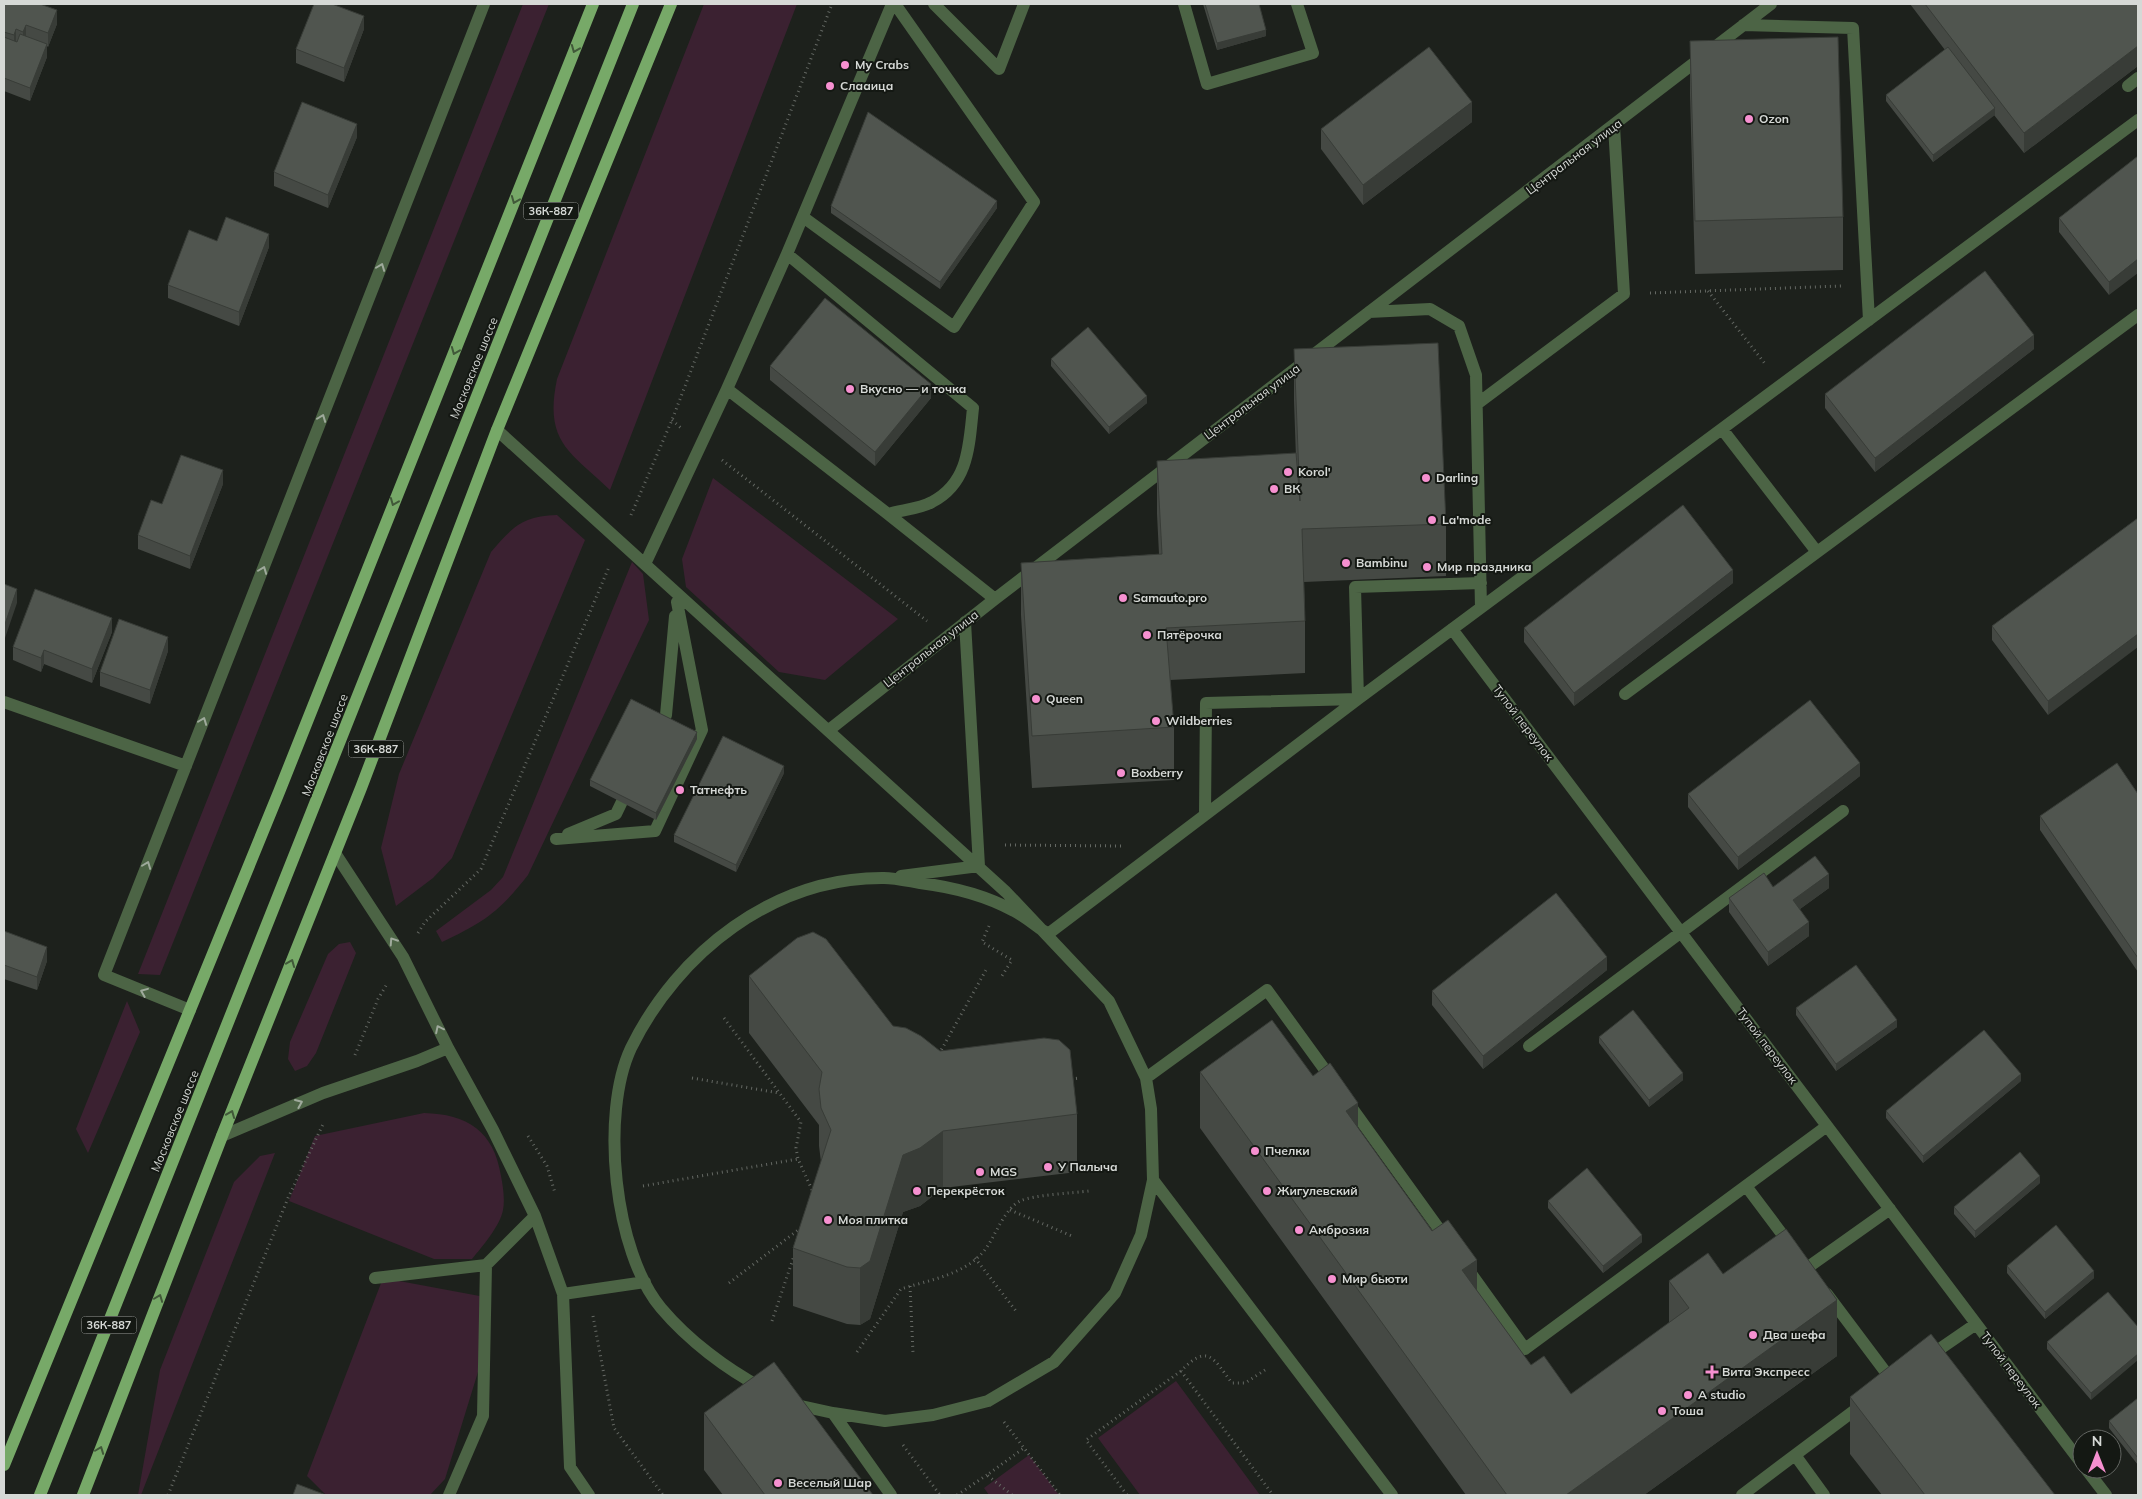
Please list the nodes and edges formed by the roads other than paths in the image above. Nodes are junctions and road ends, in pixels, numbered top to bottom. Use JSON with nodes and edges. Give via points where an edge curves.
{"nodes":[{"id":1,"x":484,"y":4,"type":"edge"},
{"id":2,"x":593,"y":4,"type":"edge"},
{"id":3,"x":633,"y":4,"type":"edge"},
{"id":4,"x":671,"y":4,"type":"edge"},
{"id":5,"x":893,"y":4,"type":"edge"},
{"id":6,"x":934,"y":4,"type":"edge"},
{"id":7,"x":1024,"y":4,"type":"edge"},
{"id":8,"x":1184,"y":4,"type":"edge"},
{"id":9,"x":1297,"y":4,"type":"edge"},
{"id":10,"x":1771,"y":4,"type":"edge"},
{"id":11,"x":1743,"y":25,"type":"junction"},
{"id":12,"x":2138,"y":78,"type":"edge"},
{"id":13,"x":2128,"y":86,"type":"dead end"},
{"id":14,"x":2138,"y":120,"type":"edge"},
{"id":15,"x":1614,"y":126,"type":"junction"},
{"id":16,"x":803,"y":217,"type":"junction"},
{"id":17,"x":787,"y":254,"type":"junction"},
{"id":18,"x":1369,"y":312,"type":"junction"},
{"id":19,"x":2138,"y":315,"type":"edge"},
{"id":20,"x":1869,"y":320,"type":"junction"},
{"id":21,"x":728,"y":389,"type":"junction"},
{"id":22,"x":1477,"y":404,"type":"junction"},
{"id":23,"x":1722,"y":428,"type":"junction"},
{"id":24,"x":498,"y":430,"type":"junction"},
{"id":25,"x":888,"y":514,"type":"junction"},
{"id":26,"x":1817,"y":552,"type":"junction"},
{"id":27,"x":645,"y":564,"type":"junction"},
{"id":28,"x":1481,"y":583,"type":"junction"},
{"id":29,"x":995,"y":599,"type":"junction"},
{"id":30,"x":1481,"y":607,"type":"junction"},
{"id":31,"x":966,"y":622,"type":"junction"},
{"id":32,"x":1452,"y":629,"type":"junction"},
{"id":33,"x":1625,"y":694,"type":"dead end"},
{"id":34,"x":1358,"y":699,"type":"junction"},
{"id":35,"x":4,"y":702,"type":"edge"},
{"id":36,"x":829,"y":730,"type":"junction"},
{"id":37,"x":654,"y":740,"type":"edge"},
{"id":38,"x":186,"y":766,"type":"junction"},
{"id":39,"x":637,"y":773,"type":"edge"},
{"id":40,"x":1843,"y":811,"type":"dead end"},
{"id":41,"x":1205,"y":814,"type":"junction"},
{"id":42,"x":335,"y":853,"type":"junction"},
{"id":43,"x":979,"y":866,"type":"junction"},
{"id":44,"x":884,"y":878,"type":"junction"},
{"id":45,"x":1680,"y":932,"type":"junction"},
{"id":46,"x":1048,"y":934,"type":"junction"},
{"id":47,"x":190,"y":1010,"type":"junction"},
{"id":48,"x":1529,"y":1046,"type":"dead end"},
{"id":49,"x":448,"y":1048,"type":"junction"},
{"id":50,"x":1146,"y":1078,"type":"junction"},
{"id":51,"x":1827,"y":1126,"type":"junction"},
{"id":52,"x":222,"y":1136,"type":"junction"},
{"id":53,"x":1153,"y":1180,"type":"junction"},
{"id":54,"x":1746,"y":1186,"type":"junction"},
{"id":55,"x":1890,"y":1209,"type":"junction"},
{"id":56,"x":535,"y":1216,"type":"junction"},
{"id":57,"x":486,"y":1265,"type":"junction"},
{"id":58,"x":1808,"y":1268,"type":"junction"},
{"id":59,"x":375,"y":1278,"type":"dead end"},
{"id":60,"x":645,"y":1282,"type":"junction"},
{"id":61,"x":563,"y":1294,"type":"junction"},
{"id":62,"x":1976,"y":1324,"type":"junction"},
{"id":63,"x":1916,"y":1366,"type":"edge"},
{"id":64,"x":833,"y":1414,"type":"junction"},
{"id":65,"x":2072,"y":1451,"type":"edge"},
{"id":66,"x":1795,"y":1455,"type":"junction"},
{"id":67,"x":4,"y":1465,"type":"edge"},
{"id":68,"x":2094,"y":1479,"type":"edge"},
{"id":69,"x":40,"y":1495,"type":"edge"},
{"id":70,"x":83,"y":1495,"type":"edge"},
{"id":71,"x":450,"y":1495,"type":"edge"},
{"id":72,"x":588,"y":1495,"type":"edge"},
{"id":73,"x":891,"y":1495,"type":"edge"},
{"id":74,"x":1392,"y":1495,"type":"edge"},
{"id":75,"x":1742,"y":1495,"type":"edge"},
{"id":76,"x":1824,"y":1495,"type":"edge"},
{"id":77,"x":2106,"y":1495,"type":"edge"}],
"edges":[{"from":38,"to":1,"type":"street","one_way":true},
{"from":2,"to":47,"type":"main road","name":"Московское шоссе","number":"36К-887","one_way":true},
{"from":3,"to":69,"type":"main road","name":"Московское шоссе","number":"36К-887"},
{"from":4,"to":24,"type":"main road","number":"36К-887"},
{"from":5,"to":16,"type":"street"},
{"from":5,"to":16,"type":"street","via":[[1034,202],[954,327]]},
{"from":6,"to":7,"type":"street","via":[[999,69]]},
{"from":8,"to":9,"type":"street","via":[[1207,84],[1313,53]]},
{"from":10,"to":11,"type":"street","name":"Центральная улица"},
{"from":11,"to":15,"type":"street","name":"Центральная улица"},
{"from":11,"to":20,"type":"street","via":[[1853,28]]},
{"from":12,"to":13,"type":"street"},
{"from":14,"to":20,"type":"street"},
{"from":15,"to":18,"type":"street","name":"Центральная улица"},
{"from":15,"to":22,"type":"street","via":[[1624,294]]},
{"from":16,"to":17,"type":"street"},
{"from":17,"to":21,"type":"street"},
{"from":17,"to":25,"type":"street","via":[[973,408],[969,448],[958,481],[932,502]]},
{"from":18,"to":22,"type":"street","via":[[1430,309],[1459,326],[1476,375]]},
{"from":18,"to":29,"type":"street","name":"Центральная улица"},
{"from":19,"to":26,"type":"street"},
{"from":20,"to":23,"type":"street"},
{"from":21,"to":25,"type":"street"},
{"from":21,"to":27,"type":"street"},
{"from":22,"to":28,"type":"street"},
{"from":23,"to":26,"type":"street"},
{"from":23,"to":30,"type":"street"},
{"from":24,"to":27,"type":"street"},
{"from":24,"to":42,"type":"main road","number":"36К-887"},
{"from":25,"to":29,"type":"street"},
{"from":26,"to":33,"type":"street"},
{"from":27,"to":36,"type":"street"},
{"from":28,"to":30,"type":"street"},
{"from":28,"to":34,"type":"street","via":[[1355,587]]},
{"from":29,"to":31,"type":"street","name":"Центральная улица"},
{"from":30,"to":32,"type":"street"},
{"from":31,"to":36,"type":"street","name":"Центральная улица"},
{"from":31,"to":43,"type":"street"},
{"from":32,"to":34,"type":"street"},
{"from":32,"to":45,"type":"street","name":"Тупой переулок"},
{"from":34,"to":41,"type":"street"},
{"from":34,"to":41,"type":"street","via":[[1206,703]]},
{"from":35,"to":38,"type":"street"},
{"from":36,"to":43,"type":"street"},
{"from":37,"to":39,"type":"street","via":[[666,714],[677,602],[702,730],[655,831],[556,839],[616,814]]},
{"from":47,"to":38,"type":"street","one_way":true,"via":[[104,975]]},
{"from":40,"to":45,"type":"street"},
{"from":41,"to":46,"type":"street"},
{"from":49,"to":42,"type":"street","one_way":true,"via":[[404,957]]},
{"from":52,"to":42,"type":"main road","number":"36К-887","one_way":true},
{"from":43,"to":44,"type":"street"},
{"from":43,"to":46,"type":"street"},
{"from":44,"to":46,"type":"street","via":[[948,886],[985,898],[1016,912]]},
{"from":44,"to":60,"type":"street","via":[[826,884],[787,896],[737,922],[698,955],[661,999],[631,1049],[617,1095],[615,1149],[619,1203],[634,1262]]},
{"from":45,"to":48,"type":"street"},
{"from":45,"to":51,"type":"street","name":"Тупой переулок"},
{"from":46,"to":50,"type":"street","via":[[1109,1000]]},
{"from":47,"to":67,"type":"main road","name":"Московское шоссе","number":"36К-887"},
{"from":52,"to":49,"type":"street","one_way":true},
{"from":49,"to":56,"type":"street"},
{"from":50,"to":53,"type":"street","via":[[1151,1108]]},
{"from":50,"to":54,"type":"street","via":[[1268,990],[1525,1349]]},
{"from":51,"to":54,"type":"street"},
{"from":51,"to":55,"type":"street","name":"Тупой переулок"},
{"from":70,"to":52,"type":"main road","number":"36К-887","one_way":true},
{"from":53,"to":64,"type":"street","via":[[1141,1235],[1115,1293],[1054,1362],[988,1401],[933,1415],[886,1421]]},
{"from":53,"to":74,"type":"street"},
{"from":54,"to":58,"type":"street"},
{"from":55,"to":58,"type":"street"},
{"from":55,"to":62,"type":"street","name":"Тупой переулок"},
{"from":56,"to":57,"type":"street"},
{"from":56,"to":61,"type":"street"},
{"from":57,"to":59,"type":"street"},
{"from":57,"to":71,"type":"street","via":[[483,1416]]},
{"from":58,"to":66,"type":"street","via":[[1889,1385]]},
{"from":60,"to":61,"type":"street"},
{"from":60,"to":64,"type":"street","via":[[660,1307],[706,1351],[752,1382],[792,1403]]},
{"from":61,"to":72,"type":"street","via":[[570,1466]]},
{"from":62,"to":63,"type":"street"},
{"from":62,"to":65,"type":"street","name":"Тупой переулок"},
{"from":64,"to":73,"type":"street"},
{"from":66,"to":75,"type":"street"},
{"from":66,"to":76,"type":"street"},
{"from":68,"to":77,"type":"street"}]}
